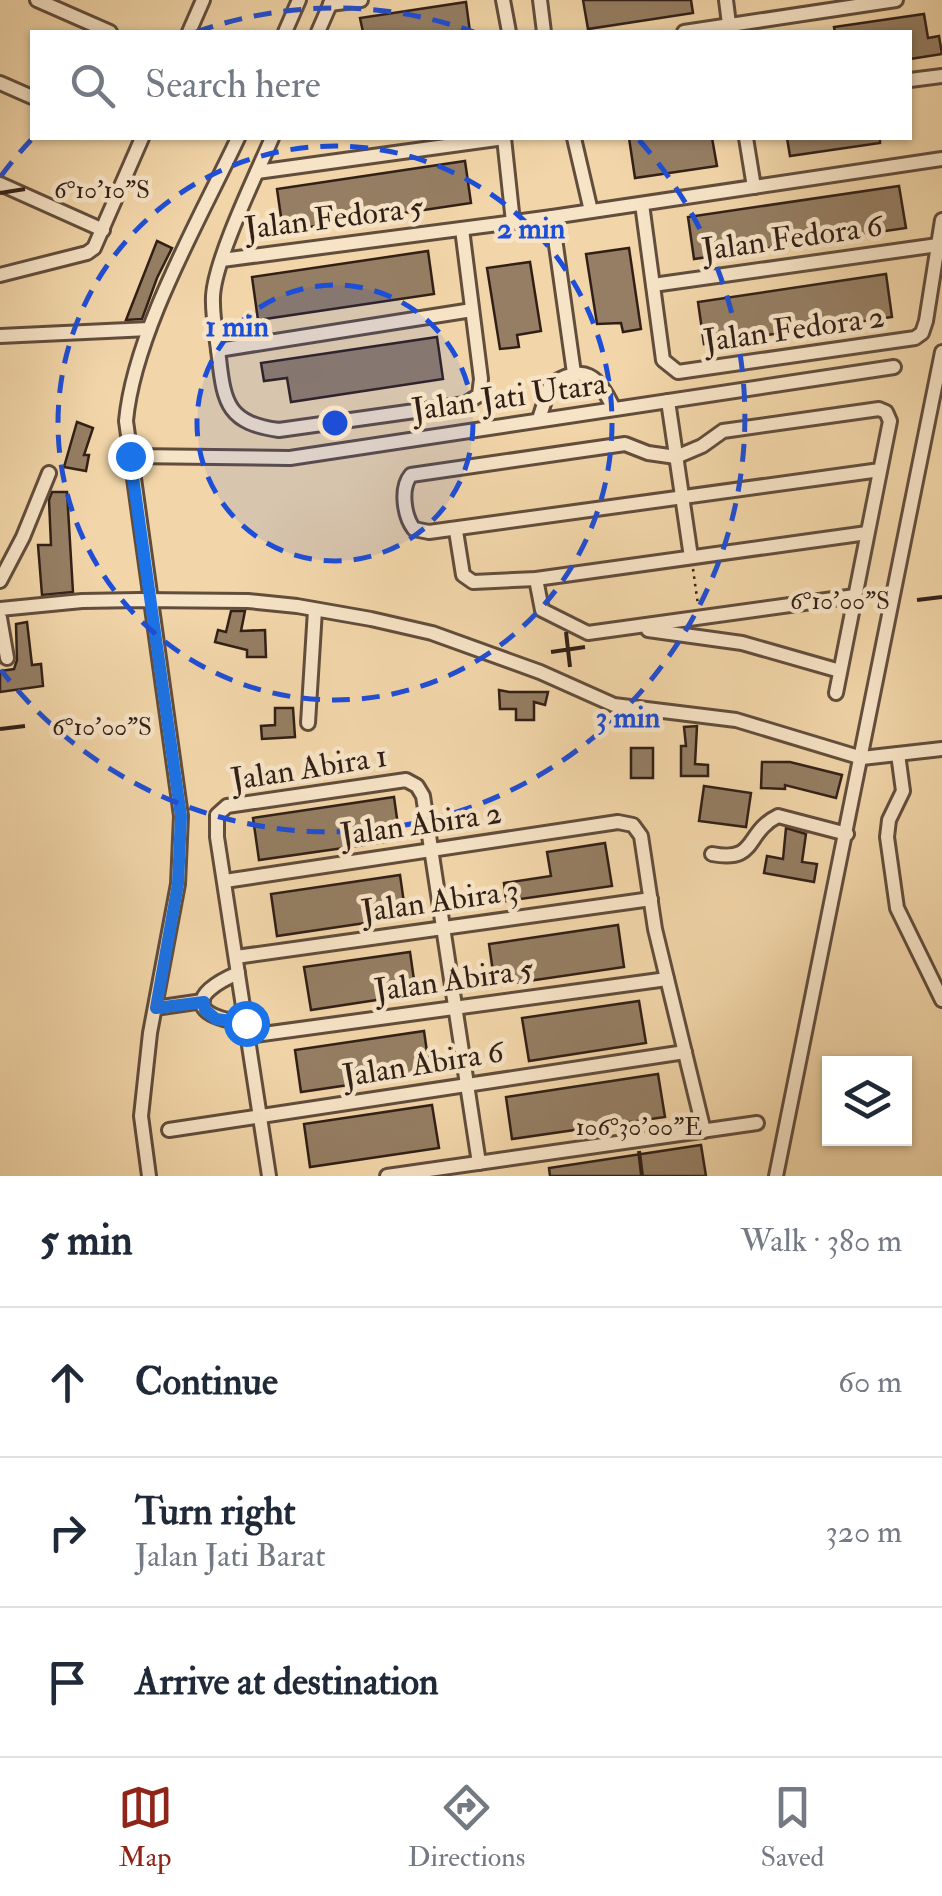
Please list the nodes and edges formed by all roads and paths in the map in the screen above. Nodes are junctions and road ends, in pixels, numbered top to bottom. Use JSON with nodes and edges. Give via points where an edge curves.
{"nodes":[{"id":1,"x":37,"y":0,"type":"edge"},
{"id":2,"x":203,"y":0,"type":"edge"},
{"id":3,"x":299,"y":0,"type":"edge"},
{"id":4,"x":361,"y":0,"type":"edge"},
{"id":5,"x":504,"y":0,"type":"edge"},
{"id":6,"x":540,"y":0,"type":"edge"},
{"id":7,"x":726,"y":0,"type":"edge"},
{"id":8,"x":896,"y":0,"type":"edge"},
{"id":9,"x":331,"y":2,"type":"edge"},
{"id":10,"x":105,"y":30,"type":"edge"},
{"id":11,"x":190,"y":30,"type":"edge"},
{"id":12,"x":286,"y":30,"type":"edge"},
{"id":13,"x":319,"y":30,"type":"edge"},
{"id":14,"x":509,"y":30,"type":"edge"},
{"id":15,"x":544,"y":30,"type":"edge"},
{"id":16,"x":730,"y":30,"type":"edge"},
{"id":17,"x":942,"y":76,"type":"edge"},
{"id":18,"x":912,"y":80,"type":"edge"},
{"id":19,"x":0,"y":83,"type":"edge"},
{"id":20,"x":30,"y":96,"type":"edge"},
{"id":21,"x":136,"y":140,"type":"edge"},
{"id":22,"x":237,"y":140,"type":"edge"},
{"id":23,"x":271,"y":140,"type":"edge"},
{"id":24,"x":489,"y":140,"type":"edge"},
{"id":25,"x":504,"y":140,"type":"edge"},
{"id":26,"x":574,"y":140,"type":"edge"},
{"id":27,"x":746,"y":140,"type":"edge"},
{"id":28,"x":942,"y":159,"type":"edge"},
{"id":29,"x":257,"y":172,"type":"junction"},
{"id":30,"x":0,"y":184,"type":"edge"},
{"id":31,"x":754,"y":187,"type":"junction"},
{"id":32,"x":642,"y":204,"type":"junction"},
{"id":33,"x":592,"y":211,"type":"junction"},
{"id":34,"x":552,"y":217,"type":"junction"},
{"id":35,"x":942,"y":220,"type":"edge"},
{"id":36,"x":513,"y":222,"type":"junction"},
{"id":37,"x":462,"y":229,"type":"junction"},
{"id":38,"x":102,"y":230,"type":"junction"},
{"id":39,"x":938,"y":245,"type":"junction"},
{"id":40,"x":222,"y":260,"type":"junction"},
{"id":41,"x":0,"y":274,"type":"edge"},
{"id":42,"x":653,"y":286,"type":"junction"},
{"id":43,"x":472,"y":310,"type":"junction"},
{"id":44,"x":149,"y":329,"type":"junction"},
{"id":45,"x":0,"y":336,"type":"edge"},
{"id":46,"x":218,"y":350,"type":"junction"},
{"id":47,"x":942,"y":352,"type":"edge"},
{"id":48,"x":894,"y":368,"type":"dead end"},
{"id":49,"x":574,"y":373,"type":"junction"},
{"id":50,"x":668,"y":401,"type":"junction"},
{"id":51,"x":614,"y":409,"type":"junction"},
{"id":52,"x":539,"y":420,"type":"junction"},
{"id":53,"x":130,"y":456,"type":"junction"},
{"id":54,"x":676,"y":457,"type":"junction"},
{"id":55,"x":880,"y":470,"type":"junction"},
{"id":56,"x":49,"y":472,"type":"dead end"},
{"id":57,"x":682,"y":498,"type":"junction"},
{"id":58,"x":456,"y":531,"type":"junction"},
{"id":59,"x":867,"y":533,"type":"junction"},
{"id":60,"x":691,"y":557,"type":"junction"},
{"id":61,"x":536,"y":579,"type":"junction"},
{"id":62,"x":0,"y":581,"type":"edge"},
{"id":63,"x":855,"y":596,"type":"junction"},
{"id":64,"x":152,"y":600,"type":"junction"},
{"id":65,"x":0,"y":609,"type":"edge"},
{"id":66,"x":315,"y":610,"type":"junction"},
{"id":67,"x":700,"y":617,"type":"junction"},
{"id":68,"x":0,"y":618,"type":"edge"},
{"id":69,"x":630,"y":627,"type":"junction"},
{"id":70,"x":7,"y":658,"type":"dead end"},
{"id":71,"x":840,"y":671,"type":"junction"},
{"id":72,"x":836,"y":693,"type":"dead end"},
{"id":73,"x":308,"y":723,"type":"dead end"},
{"id":74,"x":942,"y":750,"type":"edge"},
{"id":75,"x":898,"y":754,"type":"junction"},
{"id":76,"x":862,"y":758,"type":"junction"},
{"id":77,"x":847,"y":834,"type":"junction"},
{"id":78,"x":433,"y":850,"type":"junction"},
{"id":79,"x":712,"y":854,"type":"dead end"},
{"id":80,"x":225,"y":881,"type":"junction"},
{"id":81,"x":650,"y":899,"type":"junction"},
{"id":82,"x":444,"y":928,"type":"junction"},
{"id":83,"x":236,"y":957,"type":"junction"},
{"id":84,"x":238,"y":973,"type":"junction"},
{"id":85,"x":668,"y":978,"type":"junction"},
{"id":86,"x":942,"y":1000,"type":"edge"},
{"id":87,"x":204,"y":1002,"type":"junction"},
{"id":88,"x":156,"y":1008,"type":"junction"},
{"id":89,"x":456,"y":1008,"type":"junction"},
{"id":90,"x":247,"y":1029,"type":"junction"},
{"id":91,"x":685,"y":1052,"type":"junction"},
{"id":92,"x":468,"y":1085,"type":"junction"},
{"id":93,"x":260,"y":1116,"type":"junction"},
{"id":94,"x":757,"y":1123,"type":"dead end"},
{"id":95,"x":169,"y":1130,"type":"dead end"},
{"id":96,"x":704,"y":1130,"type":"junction"},
{"id":97,"x":479,"y":1163,"type":"junction"},
{"id":98,"x":150,"y":1176,"type":"edge"},
{"id":99,"x":269,"y":1176,"type":"edge"},
{"id":100,"x":386,"y":1176,"type":"edge"},
{"id":101,"x":776,"y":1176,"type":"edge"}],
"edges":[{"from":1,"to":10,"type":"street"},
{"from":2,"to":11,"type":"street"},
{"from":3,"to":12,"type":"street"},
{"from":4,"to":9,"type":"street"},
{"from":5,"to":14,"type":"street"},
{"from":6,"to":15,"type":"street"},
{"from":7,"to":16,"type":"street"},
{"from":8,"to":16,"type":"street"},
{"from":9,"to":13,"type":"street"},
{"from":17,"to":18,"type":"street"},
{"from":19,"to":20,"type":"street"},
{"from":21,"to":38,"type":"street"},
{"from":22,"to":44,"type":"street"},
{"from":23,"to":29,"type":"street"},
{"from":24,"to":29,"type":"street"},
{"from":25,"to":36,"type":"street"},
{"from":26,"to":33,"type":"street"},
{"from":27,"to":31,"type":"street"},
{"from":28,"to":31,"type":"street","name":"Jalan Fedora 5"},
{"from":29,"to":40,"type":"street"},
{"from":30,"to":38,"type":"street"},
{"from":31,"to":32,"type":"street","name":"Jalan Fedora 5"},
{"from":32,"to":33,"type":"street","name":"Jalan Fedora 5"},
{"from":32,"to":42,"type":"street","name":"Jalan Fedora 2"},
{"from":33,"to":34,"type":"street","name":"Jalan Fedora 5"},
{"from":34,"to":36,"type":"street","name":"Jalan Fedora 5"},
{"from":34,"to":49,"type":"street"},
{"from":35,"to":39,"type":"street"},
{"from":36,"to":37,"type":"street","name":"Jalan Fedora 5"},
{"from":37,"to":40,"type":"street","name":"Jalan Fedora 5"},
{"from":37,"to":43,"type":"street"},
{"from":38,"to":41,"type":"street","via":[[87,253]]},
{"from":39,"to":42,"type":"street","name":"Jalan Fedora 6"},
{"from":39,"to":42,"type":"street","name":"Jalan Fedora 2","via":[[926,321],[915,338],[678,372],[663,360]]},
{"from":40,"to":46,"type":"street","via":[[212,292]]},
{"from":43,"to":46,"type":"street"},
{"from":43,"to":46,"type":"street","via":[[481,378],[472,402],[280,430],[252,426],[223,394]]},
{"from":44,"to":45,"type":"street"},
{"from":44,"to":53,"type":"street","via":[[128,400]]},
{"from":47,"to":76,"type":"street"},
{"from":48,"to":50,"type":"street","name":"Jalan Jati Utara"},
{"from":49,"to":51,"type":"street","via":[[597,380]]},
{"from":49,"to":52,"type":"street","via":[[550,386]]},
{"from":50,"to":51,"type":"street","name":"Jalan Jati Utara"},
{"from":50,"to":54,"type":"street"},
{"from":51,"to":52,"type":"street","name":"Jalan Jati Utara"},
{"from":52,"to":53,"type":"street","name":"Jalan Jati Utara","via":[[290,458]]},
{"from":53,"to":64,"type":"street"},
{"from":54,"to":55,"type":"street","via":[[724,431],[878,409],[890,421]]},
{"from":54,"to":57,"type":"street"},
{"from":54,"to":58,"type":"street","via":[[624,444],[412,475],[404,490],[408,522],[428,532]]},
{"from":55,"to":57,"type":"street"},
{"from":55,"to":59,"type":"street"},
{"from":56,"to":62,"type":"street"},
{"from":57,"to":58,"type":"street"},
{"from":57,"to":60,"type":"street"},
{"from":58,"to":61,"type":"street","via":[[463,575],[474,582]]},
{"from":59,"to":60,"type":"street"},
{"from":59,"to":63,"type":"street"},
{"from":60,"to":61,"type":"street"},
{"from":60,"to":67,"type":"path"},
{"from":61,"to":69,"type":"street","via":[[542,610],[588,633]]},
{"from":63,"to":67,"type":"street"},
{"from":63,"to":71,"type":"street"},
{"from":64,"to":65,"type":"street"},
{"from":64,"to":66,"type":"street"},
{"from":64,"to":88,"type":"street","via":[[181,816],[178,884]]},
{"from":66,"to":73,"type":"street"},
{"from":66,"to":76,"type":"street","via":[[457,641],[614,705],[736,720]]},
{"from":67,"to":69,"type":"street"},
{"from":68,"to":70,"type":"street"},
{"from":69,"to":71,"type":"street","via":[[742,643]]},
{"from":71,"to":72,"type":"street"},
{"from":74,"to":75,"type":"street"},
{"from":75,"to":76,"type":"street"},
{"from":75,"to":86,"type":"street","via":[[903,791],[887,837],[897,908]]},
{"from":76,"to":77,"type":"street"},
{"from":77,"to":79,"type":"street","via":[[778,816],[741,854]]},
{"from":77,"to":101,"type":"street"},
{"from":78,"to":80,"type":"street","name":"Jalan Abira 2"},
{"from":78,"to":80,"type":"street","name":"Jalan Abira 1","via":[[423,796],[406,780],[227,806],[215,824]]},
{"from":78,"to":81,"type":"street","name":"Jalan Abira 2","via":[[626,822],[641,836]]},
{"from":78,"to":82,"type":"street"},
{"from":80,"to":83,"type":"street"},
{"from":81,"to":82,"type":"street","name":"Jalan Abira 3"},
{"from":81,"to":85,"type":"street"},
{"from":82,"to":83,"type":"street","name":"Jalan Abira 3"},
{"from":82,"to":89,"type":"street"},
{"from":83,"to":84,"type":"street"},
{"from":84,"to":87,"type":"street","via":[[210,985]]},
{"from":84,"to":90,"type":"street"},
{"from":85,"to":89,"type":"street","name":"Jalan Abira 5"},
{"from":85,"to":91,"type":"street"},
{"from":87,"to":88,"type":"street"},
{"from":87,"to":90,"type":"street","via":[[216,1019]]},
{"from":88,"to":98,"type":"street","via":[[141,1116]]},
{"from":89,"to":90,"type":"street","name":"Jalan Abira 5"},
{"from":89,"to":92,"type":"street"},
{"from":90,"to":93,"type":"street"},
{"from":91,"to":92,"type":"street","name":"Jalan Abira 6"},
{"from":91,"to":96,"type":"street"},
{"from":92,"to":93,"type":"street","name":"Jalan Abira 6"},
{"from":92,"to":97,"type":"street"},
{"from":93,"to":95,"type":"street","name":"Jalan Abira 6"},
{"from":93,"to":99,"type":"street"},
{"from":94,"to":96,"type":"street"},
{"from":96,"to":97,"type":"street"},
{"from":97,"to":100,"type":"street"}]}
